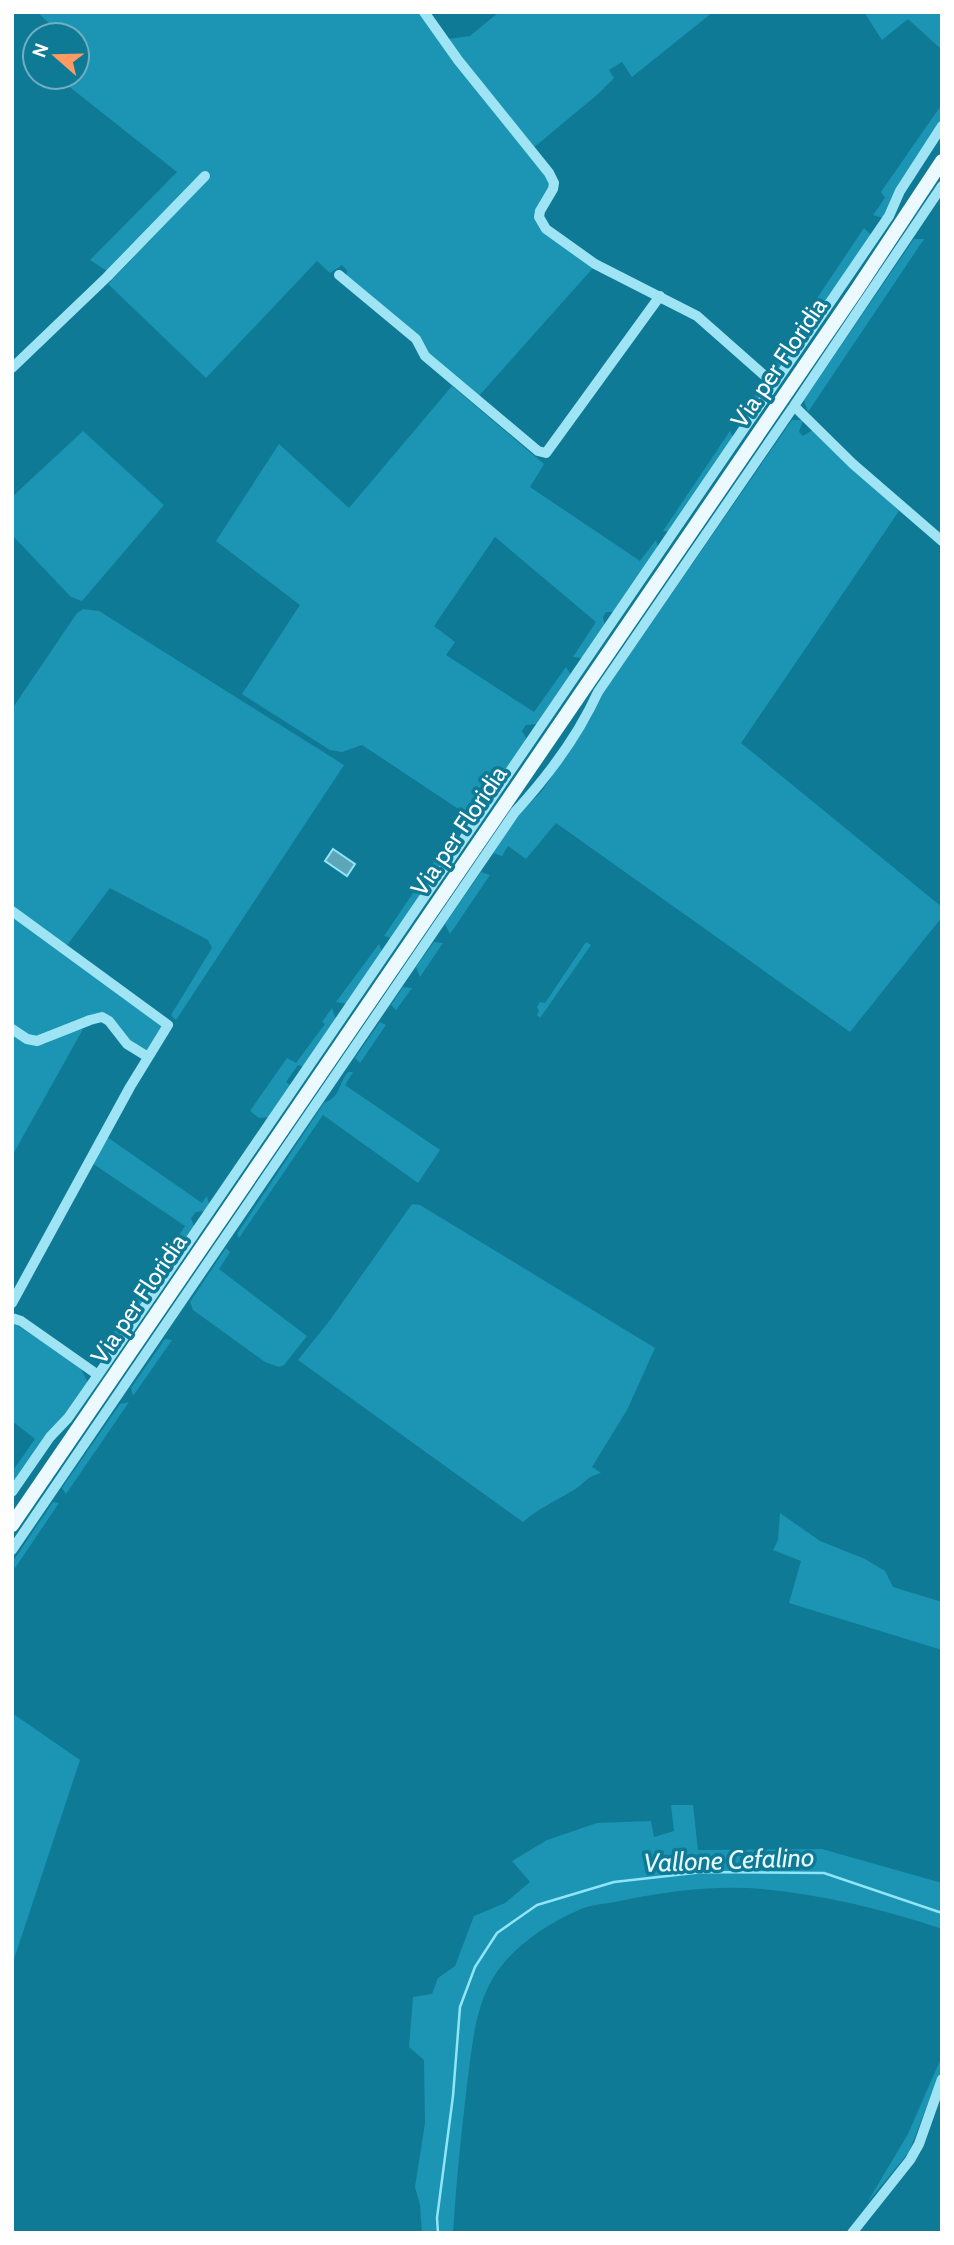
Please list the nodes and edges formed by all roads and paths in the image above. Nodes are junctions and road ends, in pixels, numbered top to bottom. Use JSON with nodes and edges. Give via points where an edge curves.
{"nodes":[{"id":1,"x":424,"y":12,"type":"edge"},
{"id":2,"x":942,"y":126,"type":"edge"},
{"id":3,"x":942,"y":161,"type":"edge"},
{"id":4,"x":205,"y":176,"type":"dead end"},
{"id":5,"x":942,"y":186,"type":"edge"},
{"id":6,"x":339,"y":275,"type":"dead end"},
{"id":7,"x":660,"y":296,"type":"junction"},
{"id":8,"x":12,"y":368,"type":"edge"},
{"id":9,"x":774,"y":384,"type":"junction"},
{"id":10,"x":794,"y":406,"type":"junction"},
{"id":11,"x":942,"y":541,"type":"edge"},
{"id":12,"x":12,"y":911,"type":"edge"},
{"id":13,"x":12,"y":1029,"type":"edge"},
{"id":14,"x":148,"y":1057,"type":"junction"},
{"id":15,"x":12,"y":1303,"type":"edge"},
{"id":16,"x":12,"y":1318,"type":"edge"},
{"id":17,"x":98,"y":1375,"type":"junction"},
{"id":18,"x":12,"y":1492,"type":"edge"},
{"id":19,"x":12,"y":1525,"type":"edge"},
{"id":20,"x":12,"y":1550,"type":"edge"},
{"id":21,"x":942,"y":2079,"type":"edge"},
{"id":22,"x":852,"y":2233,"type":"edge"}],
"edges":[{"from":1,"to":7,"type":"street","via":[[550,173],[553,189],[539,217],[546,229],[595,264]]},
{"from":2,"to":9,"type":"street","via":[[889,216]]},
{"from":3,"to":19,"type":"main road","name":"Via per Floridia"},
{"from":4,"to":8,"type":"street"},
{"from":5,"to":10,"type":"street"},
{"from":6,"to":7,"type":"street","via":[[416,339],[435,365],[538,452],[546,453]]},
{"from":7,"to":9,"type":"street","via":[[707,323]]},
{"from":9,"to":17,"type":"street"},
{"from":10,"to":11,"type":"street","via":[[852,464]]},
{"from":10,"to":20,"type":"street","via":[[597,692],[585,719],[540,786],[515,812]]},
{"from":12,"to":14,"type":"street","via":[[168,1025]]},
{"from":13,"to":14,"type":"street","via":[[37,1041],[102,1017],[127,1044]]},
{"from":14,"to":15,"type":"street"},
{"from":16,"to":17,"type":"street"},
{"from":17,"to":18,"type":"street"},
{"from":21,"to":22,"type":"street","via":[[910,2160]]}]}
